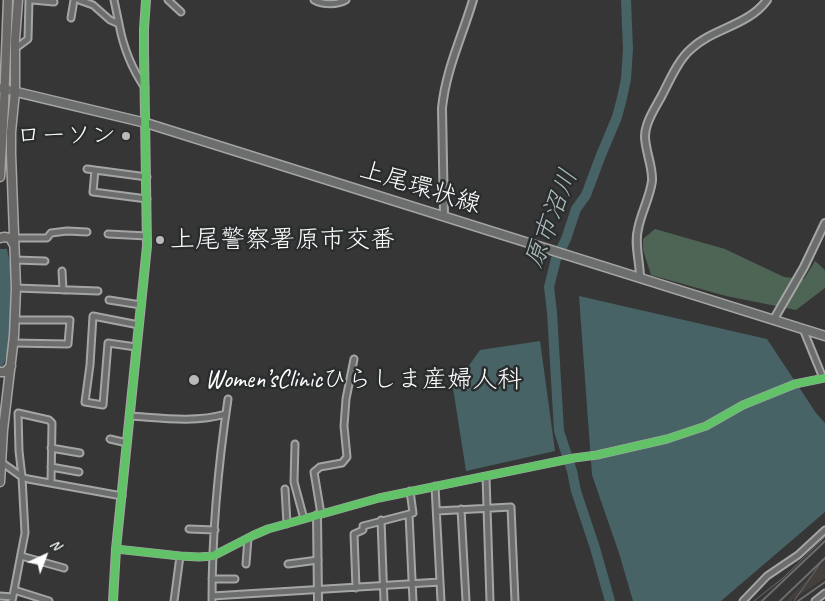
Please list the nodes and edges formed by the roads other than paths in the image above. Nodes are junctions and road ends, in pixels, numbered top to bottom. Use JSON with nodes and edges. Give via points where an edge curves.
{"nodes":[{"id":1,"x":8,"y":0,"type":"edge"},
{"id":2,"x":18,"y":0,"type":"edge"},
{"id":3,"x":31,"y":0,"type":"edge"},
{"id":4,"x":74,"y":0,"type":"edge"},
{"id":5,"x":79,"y":0,"type":"edge"},
{"id":6,"x":114,"y":0,"type":"edge"},
{"id":7,"x":146,"y":0,"type":"edge"},
{"id":8,"x":168,"y":0,"type":"edge"},
{"id":9,"x":314,"y":0,"type":"edge"},
{"id":10,"x":346,"y":0,"type":"edge"},
{"id":11,"x":473,"y":0,"type":"edge"},
{"id":12,"x":767,"y":0,"type":"edge"},
{"id":13,"x":54,"y":2,"type":"dead end"},
{"id":14,"x":181,"y":12,"type":"dead end"},
{"id":15,"x":71,"y":18,"type":"dead end"},
{"id":16,"x":118,"y":24,"type":"junction"},
{"id":17,"x":16,"y":48,"type":"junction"},
{"id":18,"x":2,"y":88,"type":"edge"},
{"id":19,"x":145,"y":88,"type":"junction"},
{"id":20,"x":14,"y":92,"type":"junction"},
{"id":21,"x":146,"y":123,"type":"junction"},
{"id":22,"x":87,"y":169,"type":"dead end"},
{"id":23,"x":95,"y":170,"type":"junction"},
{"id":24,"x":0,"y":177,"type":"edge"},
{"id":25,"x":146,"y":177,"type":"junction"},
{"id":26,"x":147,"y":199,"type":"junction"},
{"id":27,"x":444,"y":216,"type":"junction"},
{"id":28,"x":825,"y":223,"type":"edge"},
{"id":29,"x":87,"y":232,"type":"dead end"},
{"id":30,"x":108,"y":234,"type":"dead end"},
{"id":31,"x":147,"y":236,"type":"junction"},
{"id":32,"x":0,"y":238,"type":"edge"},
{"id":33,"x":14,"y":241,"type":"junction"},
{"id":34,"x":15,"y":260,"type":"junction"},
{"id":35,"x":45,"y":261,"type":"dead end"},
{"id":36,"x":62,"y":270,"type":"dead end"},
{"id":37,"x":640,"y":278,"type":"junction"},
{"id":38,"x":16,"y":288,"type":"junction"},
{"id":39,"x":63,"y":290,"type":"junction"},
{"id":40,"x":98,"y":291,"type":"dead end"},
{"id":41,"x":110,"y":300,"type":"dead end"},
{"id":42,"x":141,"y":305,"type":"junction"},
{"id":43,"x":774,"y":319,"type":"junction"},
{"id":44,"x":14,"y":320,"type":"junction"},
{"id":45,"x":138,"y":325,"type":"junction"},
{"id":46,"x":803,"y":329,"type":"junction"},
{"id":47,"x":825,"y":336,"type":"edge"},
{"id":48,"x":13,"y":343,"type":"junction"},
{"id":49,"x":136,"y":347,"type":"junction"},
{"id":50,"x":354,"y":359,"type":"dead end"},
{"id":51,"x":10,"y":366,"type":"junction"},
{"id":52,"x":0,"y":372,"type":"edge"},
{"id":53,"x":824,"y":378,"type":"edge"},
{"id":54,"x":228,"y":399,"type":"dead end"},
{"id":55,"x":226,"y":414,"type":"junction"},
{"id":56,"x":130,"y":416,"type":"junction"},
{"id":57,"x":110,"y":439,"type":"dead end"},
{"id":58,"x":127,"y":443,"type":"junction"},
{"id":59,"x":295,"y":444,"type":"dead end"},
{"id":60,"x":51,"y":448,"type":"junction"},
{"id":61,"x":80,"y":453,"type":"dead end"},
{"id":62,"x":1,"y":462,"type":"junction"},
{"id":63,"x":51,"y":467,"type":"junction"},
{"id":64,"x":79,"y":472,"type":"dead end"},
{"id":65,"x":486,"y":476,"type":"junction"},
{"id":66,"x":22,"y":477,"type":"junction"},
{"id":67,"x":0,"y":482,"type":"edge"},
{"id":68,"x":51,"y":484,"type":"junction"},
{"id":69,"x":435,"y":486,"type":"junction"},
{"id":70,"x":285,"y":489,"type":"dead end"},
{"id":71,"x":410,"y":492,"type":"junction"},
{"id":72,"x":122,"y":496,"type":"junction"},
{"id":73,"x":486,"y":508,"type":"junction"},
{"id":74,"x":461,"y":509,"type":"junction"},
{"id":75,"x":437,"y":511,"type":"junction"},
{"id":76,"x":319,"y":514,"type":"junction"},
{"id":77,"x":409,"y":514,"type":"junction"},
{"id":78,"x":304,"y":519,"type":"junction"},
{"id":79,"x":381,"y":520,"type":"junction"},
{"id":80,"x":287,"y":524,"type":"junction"},
{"id":81,"x":189,"y":529,"type":"dead end"},
{"id":82,"x":214,"y":530,"type":"junction"},
{"id":83,"x":825,"y":530,"type":"edge"},
{"id":84,"x":248,"y":538,"type":"junction"},
{"id":85,"x":116,"y":548,"type":"junction"},
{"id":86,"x":21,"y":556,"type":"junction"},
{"id":87,"x":180,"y":556,"type":"junction"},
{"id":88,"x":213,"y":556,"type":"junction"},
{"id":89,"x":318,"y":560,"type":"junction"},
{"id":90,"x":246,"y":564,"type":"dead end"},
{"id":91,"x":288,"y":564,"type":"dead end"},
{"id":92,"x":64,"y":568,"type":"dead end"},
{"id":93,"x":235,"y":579,"type":"dead end"},
{"id":94,"x":212,"y":580,"type":"junction"},
{"id":95,"x":440,"y":582,"type":"junction"},
{"id":96,"x":412,"y":584,"type":"junction"},
{"id":97,"x":383,"y":586,"type":"junction"},
{"id":98,"x":356,"y":588,"type":"junction"},
{"id":99,"x":14,"y":590,"type":"junction"},
{"id":100,"x":318,"y":590,"type":"junction"},
{"id":101,"x":825,"y":593,"type":"edge"},
{"id":102,"x":0,"y":596,"type":"edge"},
{"id":103,"x":245,"y":598,"type":"edge"},
{"id":104,"x":12,"y":599,"type":"edge"},
{"id":105,"x":212,"y":599,"type":"edge"},
{"id":106,"x":48,"y":601,"type":"edge"},
{"id":107,"x":113,"y":601,"type":"edge"},
{"id":108,"x":174,"y":601,"type":"edge"},
{"id":109,"x":318,"y":601,"type":"edge"},
{"id":110,"x":384,"y":601,"type":"edge"},
{"id":111,"x":413,"y":601,"type":"edge"},
{"id":112,"x":441,"y":601,"type":"edge"},
{"id":113,"x":466,"y":601,"type":"edge"},
{"id":114,"x":490,"y":601,"type":"edge"},
{"id":115,"x":516,"y":601,"type":"edge"},
{"id":116,"x":742,"y":601,"type":"edge"},
{"id":117,"x":815,"y":601,"type":"edge"}],
"edges":[{"from":1,"to":18,"type":"main road"},
{"from":2,"to":17,"type":"main road"},
{"from":3,"to":13,"type":"street"},
{"from":3,"to":17,"type":"street","via":[[28,39]]},
{"from":4,"to":15,"type":"street"},
{"from":5,"to":16,"type":"street","via":[[93,5]]},
{"from":6,"to":16,"type":"street"},
{"from":7,"to":19,"type":"street"},
{"from":8,"to":14,"type":"street"},
{"from":9,"to":10,"type":"street","via":[[326,3]]},
{"from":11,"to":27,"type":"street","via":[[444,92]]},
{"from":12,"to":37,"type":"street","via":[[753,14],[705,38],[688,51],[650,118],[645,135],[652,168],[651,186],[636,240]]},
{"from":16,"to":19,"type":"street","via":[[122,42]]},
{"from":17,"to":20,"type":"main road"},
{"from":18,"to":20,"type":"main road","name":"上尾環状線"},
{"from":18,"to":24,"type":"main road"},
{"from":19,"to":21,"type":"street"},
{"from":20,"to":21,"type":"main road","name":"上尾環状線"},
{"from":20,"to":33,"type":"main road","via":[[11,132]]},
{"from":21,"to":25,"type":"street"},
{"from":21,"to":27,"type":"main road","name":"上尾環状線"},
{"from":22,"to":23,"type":"street"},
{"from":23,"to":25,"type":"street"},
{"from":23,"to":26,"type":"street","via":[[93,192]]},
{"from":25,"to":26,"type":"street"},
{"from":26,"to":31,"type":"street"},
{"from":27,"to":37,"type":"main road","name":"上尾環状線"},
{"from":28,"to":43,"type":"street"},
{"from":29,"to":33,"type":"street","via":[[67,231],[51,233],[47,238]]},
{"from":30,"to":31,"type":"street"},
{"from":31,"to":42,"type":"street"},
{"from":32,"to":33,"type":"main road"},
{"from":33,"to":34,"type":"main road"},
{"from":34,"to":35,"type":"street"},
{"from":34,"to":38,"type":"main road"},
{"from":36,"to":39,"type":"street"},
{"from":37,"to":43,"type":"main road","name":"上尾環状線"},
{"from":38,"to":39,"type":"street"},
{"from":38,"to":44,"type":"main road"},
{"from":39,"to":40,"type":"street"},
{"from":41,"to":42,"type":"street"},
{"from":42,"to":45,"type":"street"},
{"from":43,"to":46,"type":"main road","name":"上尾環状線"},
{"from":44,"to":48,"type":"main road"},
{"from":44,"to":48,"type":"street","via":[[70,320],[68,344]]},
{"from":45,"to":49,"type":"street"},
{"from":45,"to":49,"type":"street","via":[[93,316],[85,402],[102,405],[108,343]]},
{"from":46,"to":47,"type":"main road","name":"上尾環状線"},
{"from":46,"to":53,"type":"street"},
{"from":48,"to":51,"type":"main road"},
{"from":49,"to":56,"type":"street"},
{"from":50,"to":76,"type":"street","via":[[344,426],[347,457],[342,463],[320,467],[314,472]]},
{"from":51,"to":52,"type":"main road","via":[[5,372]]},
{"from":51,"to":62,"type":"main road"},
{"from":53,"to":65,"type":"street","via":[[795,384],[743,405],[706,426],[667,439]]},
{"from":54,"to":55,"type":"street"},
{"from":55,"to":56,"type":"street","via":[[194,420]]},
{"from":55,"to":82,"type":"street"},
{"from":56,"to":58,"type":"street"},
{"from":57,"to":58,"type":"street"},
{"from":58,"to":72,"type":"street"},
{"from":59,"to":78,"type":"street","via":[[294,482]]},
{"from":60,"to":61,"type":"street"},
{"from":60,"to":63,"type":"street"},
{"from":60,"to":66,"type":"street","via":[[52,423],[18,413]]},
{"from":62,"to":66,"type":"street"},
{"from":62,"to":67,"type":"main road"},
{"from":63,"to":64,"type":"street"},
{"from":63,"to":68,"type":"street"},
{"from":65,"to":69,"type":"street"},
{"from":65,"to":73,"type":"street"},
{"from":66,"to":68,"type":"street"},
{"from":66,"to":86,"type":"street","via":[[25,533]]},
{"from":68,"to":72,"type":"street"},
{"from":69,"to":71,"type":"street"},
{"from":69,"to":75,"type":"street"},
{"from":70,"to":80,"type":"street"},
{"from":71,"to":76,"type":"street"},
{"from":71,"to":77,"type":"street","via":[[413,513]]},
{"from":72,"to":85,"type":"street"},
{"from":73,"to":74,"type":"street"},
{"from":73,"to":114,"type":"street"},
{"from":73,"to":115,"type":"street","via":[[511,507]]},
{"from":74,"to":75,"type":"street"},
{"from":74,"to":113,"type":"street"},
{"from":75,"to":95,"type":"street"},
{"from":76,"to":78,"type":"street"},
{"from":76,"to":89,"type":"street"},
{"from":77,"to":79,"type":"street"},
{"from":77,"to":96,"type":"street"},
{"from":78,"to":80,"type":"street"},
{"from":79,"to":97,"type":"street"},
{"from":79,"to":98,"type":"street","via":[[363,526],[364,530],[354,534]]},
{"from":80,"to":84,"type":"street"},
{"from":81,"to":82,"type":"street"},
{"from":82,"to":88,"type":"street"},
{"from":83,"to":116,"type":"street","via":[[798,555],[767,576]]},
{"from":84,"to":88,"type":"street"},
{"from":84,"to":90,"type":"street"},
{"from":85,"to":87,"type":"street"},
{"from":85,"to":107,"type":"street"},
{"from":86,"to":92,"type":"street"},
{"from":86,"to":99,"type":"street"},
{"from":87,"to":88,"type":"street"},
{"from":87,"to":108,"type":"street"},
{"from":88,"to":94,"type":"street"},
{"from":89,"to":91,"type":"street"},
{"from":89,"to":100,"type":"street"},
{"from":93,"to":94,"type":"street"},
{"from":94,"to":105,"type":"street"},
{"from":95,"to":96,"type":"street"},
{"from":95,"to":112,"type":"street"},
{"from":96,"to":97,"type":"street"},
{"from":96,"to":111,"type":"street"},
{"from":97,"to":98,"type":"street"},
{"from":97,"to":110,"type":"street"},
{"from":98,"to":100,"type":"street"},
{"from":99,"to":104,"type":"street"},
{"from":99,"to":106,"type":"street"},
{"from":100,"to":103,"type":"street"},
{"from":100,"to":109,"type":"street"},
{"from":101,"to":117,"type":"street"},
{"from":102,"to":104,"type":"street"},
{"from":103,"to":105,"type":"street"}]}
